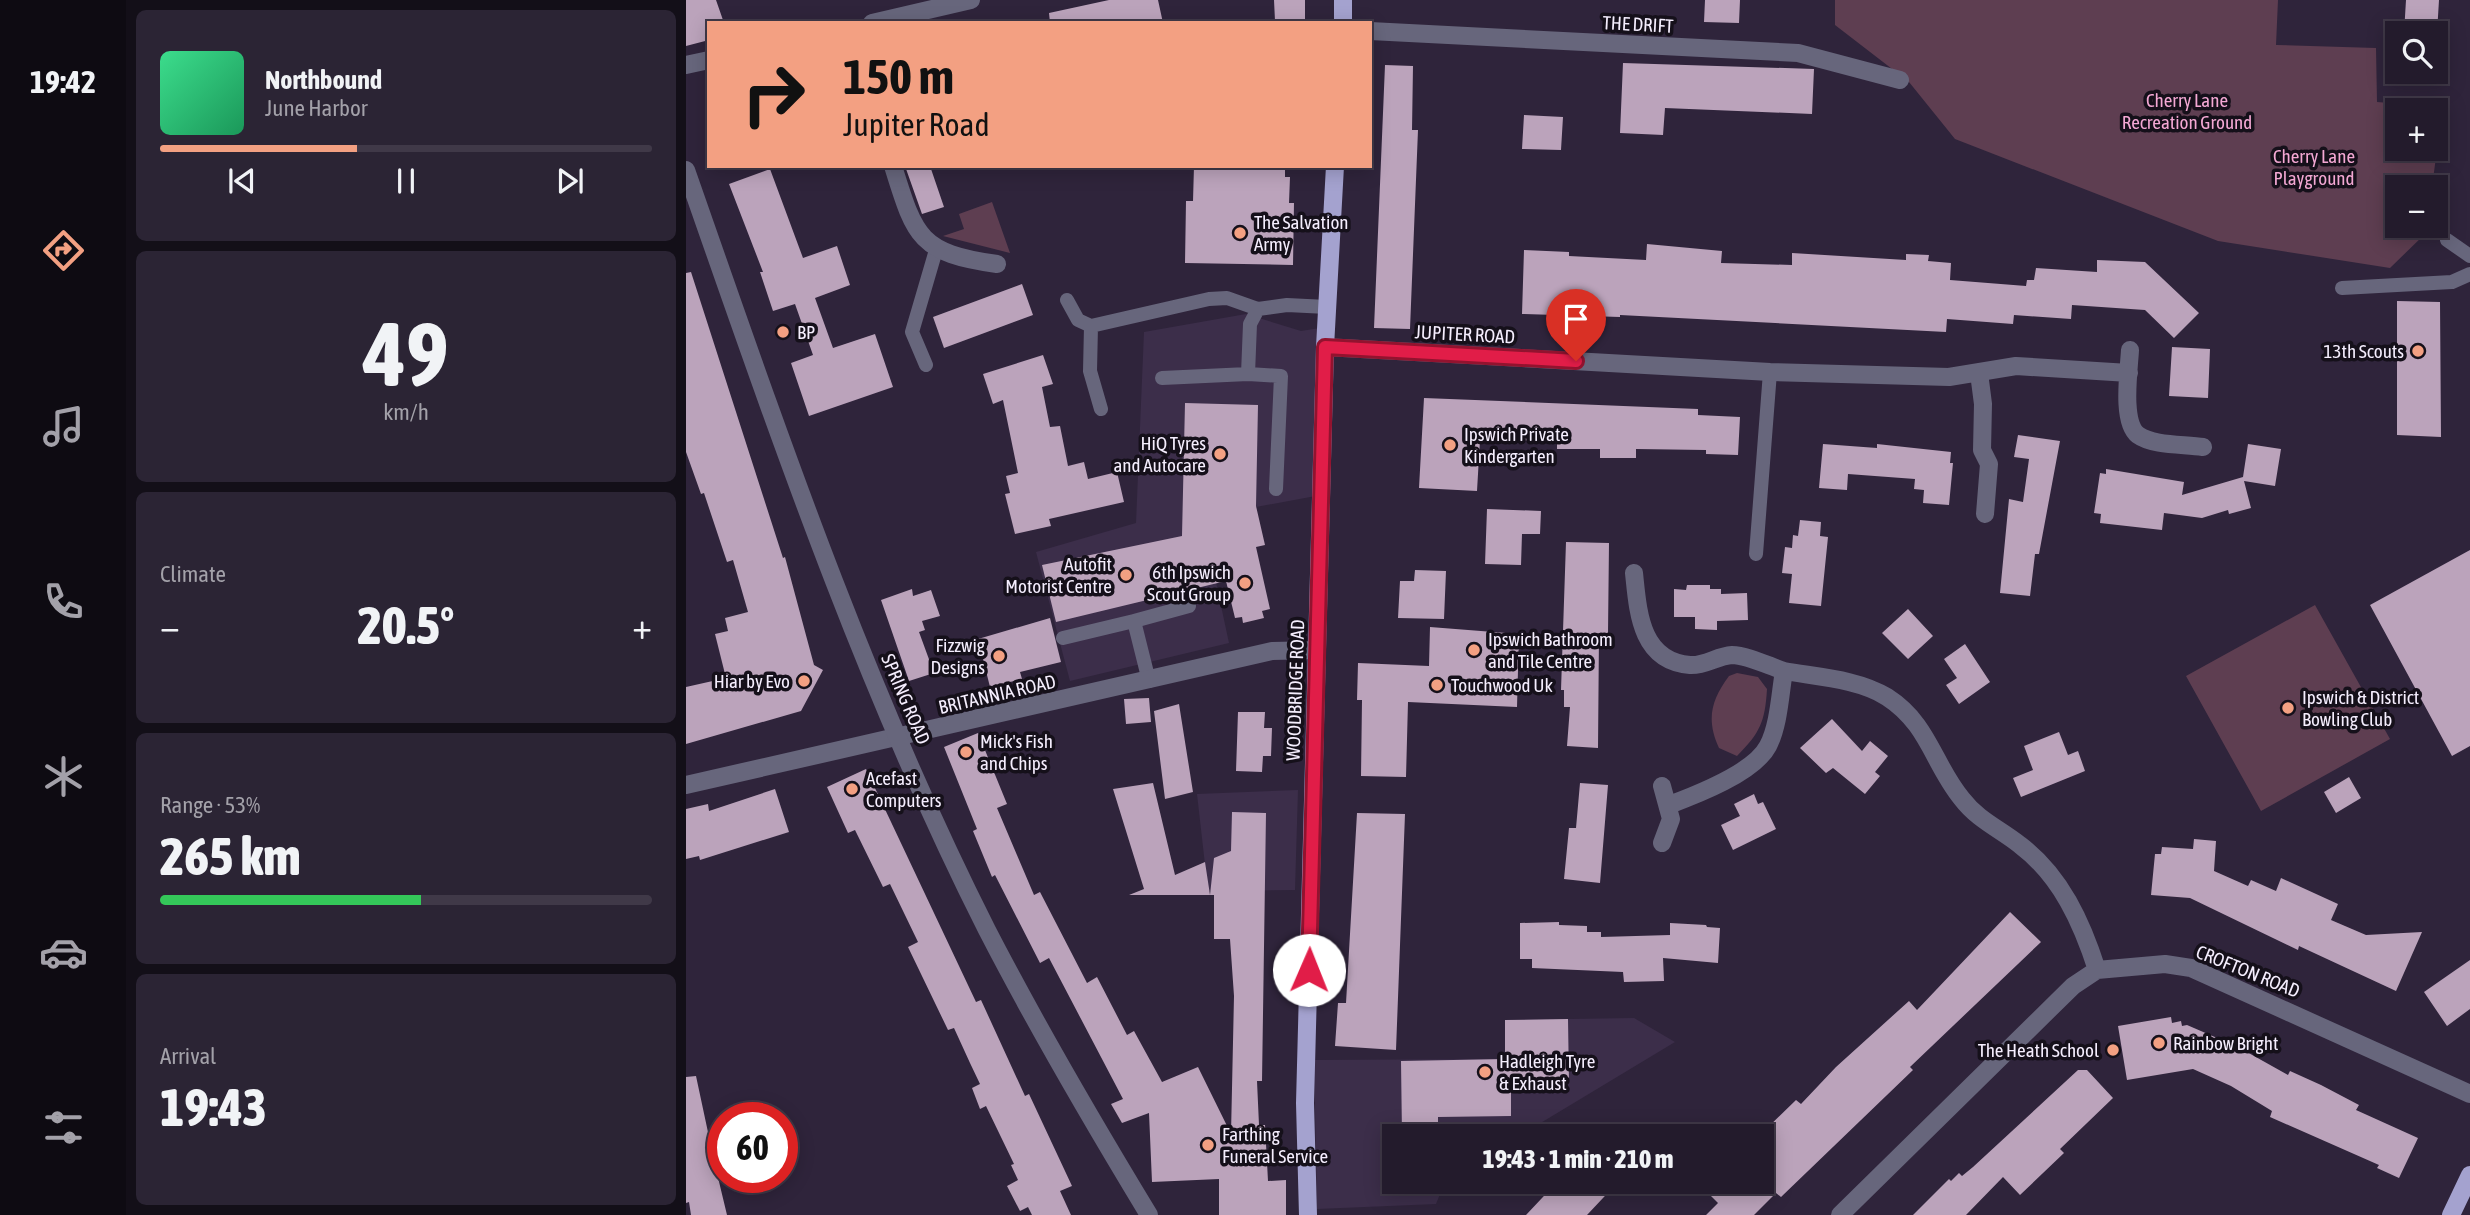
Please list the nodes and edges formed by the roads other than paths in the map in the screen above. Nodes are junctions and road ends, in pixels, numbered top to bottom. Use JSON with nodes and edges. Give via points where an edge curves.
{"nodes":[{"id":1,"x":971,"y":0,"type":"edge"},
{"id":2,"x":1343,"y":0,"type":"edge"},
{"id":3,"x":908,"y":7,"type":"edge"},
{"id":4,"x":876,"y":21,"type":"edge"},
{"id":5,"x":1343,"y":21,"type":"edge"},
{"id":6,"x":1372,"y":31,"type":"edge"},
{"id":7,"x":707,"y":60,"type":"edge"},
{"id":8,"x":686,"y":65,"type":"edge"},
{"id":9,"x":1900,"y":80,"type":"dead end"},
{"id":10,"x":894,"y":168,"type":"edge"},
{"id":11,"x":1335,"y":168,"type":"edge"},
{"id":12,"x":686,"y":170,"type":"edge"},
{"id":13,"x":2447,"y":240,"type":"dead end"},
{"id":14,"x":936,"y":250,"type":"junction"},
{"id":15,"x":2470,"y":256,"type":"edge"},
{"id":16,"x":997,"y":264,"type":"dead end"},
{"id":17,"x":2470,"y":274,"type":"edge"},
{"id":18,"x":2342,"y":288,"type":"dead end"},
{"id":19,"x":1067,"y":300,"type":"dead end"},
{"id":20,"x":1327,"y":307,"type":"junction"},
{"id":21,"x":1258,"y":309,"type":"junction"},
{"id":22,"x":1091,"y":326,"type":"junction"},
{"id":23,"x":1325,"y":347,"type":"junction"},
{"id":24,"x":2130,"y":350,"type":"dead end"},
{"id":25,"x":926,"y":365,"type":"dead end"},
{"id":26,"x":1770,"y":372,"type":"junction"},
{"id":27,"x":1979,"y":373,"type":"junction"},
{"id":28,"x":2129,"y":373,"type":"junction"},
{"id":29,"x":1248,"y":374,"type":"junction"},
{"id":30,"x":1162,"y":378,"type":"dead end"},
{"id":31,"x":1101,"y":409,"type":"dead end"},
{"id":32,"x":2203,"y":447,"type":"dead end"},
{"id":33,"x":1276,"y":489,"type":"dead end"},
{"id":34,"x":1984,"y":514,"type":"dead end"},
{"id":35,"x":1756,"y":554,"type":"dead end"},
{"id":36,"x":1634,"y":573,"type":"dead end"},
{"id":37,"x":1189,"y":606,"type":"dead end"},
{"id":38,"x":1134,"y":621,"type":"junction"},
{"id":39,"x":1063,"y":638,"type":"dead end"},
{"id":40,"x":1317,"y":650,"type":"junction"},
{"id":41,"x":1784,"y":671,"type":"junction"},
{"id":42,"x":1149,"y":681,"type":"junction"},
{"id":43,"x":899,"y":738,"type":"junction"},
{"id":44,"x":686,"y":785,"type":"edge"},
{"id":45,"x":1661,"y":786,"type":"dead end"},
{"id":46,"x":1669,"y":805,"type":"junction"},
{"id":47,"x":1661,"y":843,"type":"dead end"},
{"id":48,"x":2097,"y":971,"type":"junction"},
{"id":49,"x":2470,"y":1094,"type":"edge"},
{"id":50,"x":2470,"y":1175,"type":"edge"},
{"id":51,"x":1149,"y":1215,"type":"edge"},
{"id":52,"x":1308,"y":1215,"type":"edge"},
{"id":53,"x":1840,"y":1215,"type":"edge"},
{"id":54,"x":2451,"y":1215,"type":"edge"}],
"edges":[{"from":1,"to":3,"type":"street"},
{"from":2,"to":5,"type":"main road"},
{"from":3,"to":4,"type":"street"},
{"from":6,"to":9,"type":"street","name":"THE DRIFT","via":[[1798,53]]},
{"from":7,"to":8,"type":"street"},
{"from":10,"to":14,"type":"street","via":[[915,230]]},
{"from":11,"to":20,"type":"main road","name":"WOODBRIDGE ROAD"},
{"from":12,"to":43,"type":"street","name":"SPRING ROAD","via":[[769,409]]},
{"from":13,"to":15,"type":"lane"},
{"from":14,"to":16,"type":"street"},
{"from":14,"to":25,"type":"lane","via":[[912,332]]},
{"from":17,"to":18,"type":"lane","via":[[2452,282]]},
{"from":19,"to":22,"type":"lane","via":[[1078,320]]},
{"from":20,"to":21,"type":"lane"},
{"from":20,"to":23,"type":"main road","name":"WOODBRIDGE ROAD"},
{"from":21,"to":22,"type":"lane","via":[[1227,298],[1209,299]]},
{"from":21,"to":29,"type":"lane","via":[[1250,324]]},
{"from":22,"to":31,"type":"lane","via":[[1090,371]]},
{"from":23,"to":26,"type":"street","name":"JUPITER ROAD"},
{"from":23,"to":40,"type":"main road","name":"WOODBRIDGE ROAD"},
{"from":24,"to":28,"type":"street"},
{"from":26,"to":27,"type":"street","name":"JUPITER ROAD","via":[[1949,377]]},
{"from":26,"to":35,"type":"lane"},
{"from":27,"to":28,"type":"street","name":"JUPITER ROAD","via":[[2016,366]]},
{"from":27,"to":34,"type":"street","via":[[1982,450],[1989,464]]},
{"from":28,"to":32,"type":"street","via":[[2128,412],[2138,435]]},
{"from":29,"to":30,"type":"lane"},
{"from":29,"to":33,"type":"lane","via":[[1281,376]]},
{"from":36,"to":41,"type":"street","via":[[1640,625],[1659,653],[1689,665],[1709,664],[1732,655]]},
{"from":37,"to":38,"type":"lane"},
{"from":38,"to":39,"type":"lane"},
{"from":38,"to":42,"type":"lane"},
{"from":40,"to":42,"type":"street","name":"BRITANNIA ROAD","via":[[1272,651]]},
{"from":40,"to":52,"type":"main road","name":"WOODBRIDGE ROAD","via":[[1305,1103]]},
{"from":41,"to":46,"type":"street","via":[[1768,746],[1759,758],[1712,787]]},
{"from":41,"to":48,"type":"street","via":[[1863,687],[1899,705],[1932,744],[1949,781],[1972,812],[2035,858],[2055,881],[2084,930]]},
{"from":42,"to":43,"type":"street","name":"BRITANNIA ROAD"},
{"from":43,"to":44,"type":"street","name":"BRITANNIA ROAD"},
{"from":43,"to":51,"type":"street","name":"SPRING ROAD","via":[[986,928]]},
{"from":45,"to":46,"type":"street"},
{"from":46,"to":47,"type":"street","via":[[1671,819]]},
{"from":48,"to":49,"type":"street","name":"CROFTON ROAD","via":[[2165,964],[2191,968]]},
{"from":48,"to":53,"type":"street","name":"CROFTON ROAD","via":[[2073,986]]},
{"from":50,"to":54,"type":"main road"}]}
